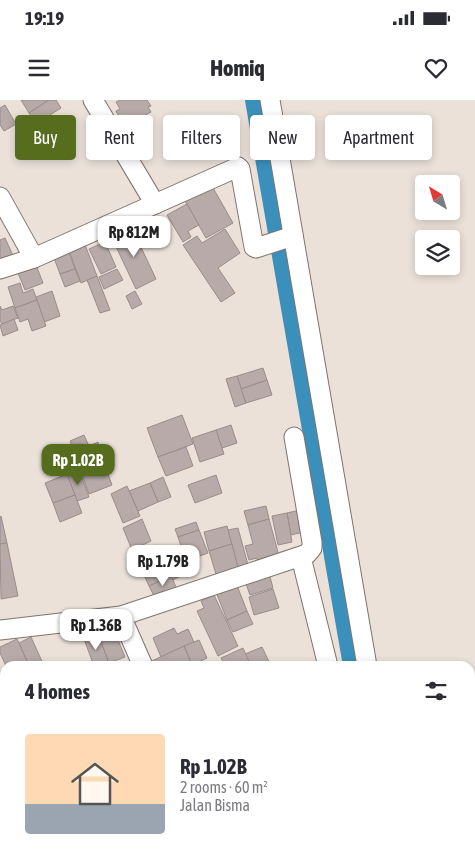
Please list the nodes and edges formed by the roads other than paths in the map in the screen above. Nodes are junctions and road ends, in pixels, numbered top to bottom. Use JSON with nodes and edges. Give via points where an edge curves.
{"nodes":[{"id":1,"x":93,"y":100,"type":"edge"},
{"id":2,"x":270,"y":100,"type":"edge"},
{"id":3,"x":0,"y":197,"type":"edge"},
{"id":4,"x":155,"y":204,"type":"junction"},
{"id":5,"x":288,"y":237,"type":"junction"},
{"id":6,"x":34,"y":258,"type":"junction"},
{"id":7,"x":0,"y":269,"type":"edge"},
{"id":8,"x":294,"y":437,"type":"dead end"},
{"id":9,"x":301,"y":557,"type":"junction"},
{"id":10,"x":121,"y":616,"type":"junction"},
{"id":11,"x":0,"y":630,"type":"edge"},
{"id":12,"x":141,"y":661,"type":"edge"},
{"id":13,"x":327,"y":661,"type":"edge"},
{"id":14,"x":366,"y":661,"type":"edge"}],
"edges":[{"from":1,"to":4,"type":"street"},
{"from":2,"to":5,"type":"street"},
{"from":3,"to":6,"type":"street"},
{"from":4,"to":5,"type":"street","via":[[239,168],[253,245],[256,248]]},
{"from":4,"to":6,"type":"street"},
{"from":5,"to":14,"type":"street"},
{"from":6,"to":7,"type":"street"},
{"from":8,"to":9,"type":"street","via":[[312,542],[310,551]]},
{"from":9,"to":10,"type":"street"},
{"from":9,"to":13,"type":"street"},
{"from":10,"to":11,"type":"street"},
{"from":10,"to":12,"type":"street"}]}
